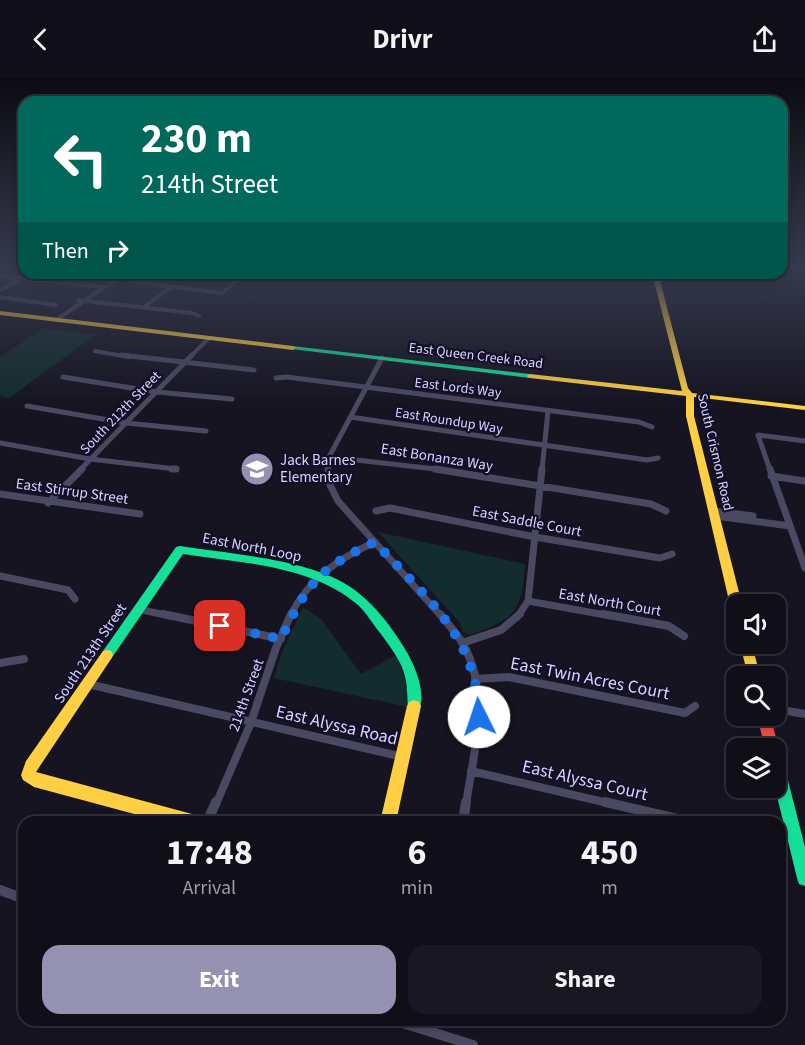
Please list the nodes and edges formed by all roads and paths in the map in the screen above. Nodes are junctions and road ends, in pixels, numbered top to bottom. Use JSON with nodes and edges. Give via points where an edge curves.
{"nodes":[{"id":1,"x":62,"y":313,"type":"edge"},
{"id":2,"x":192,"y":313,"type":"edge"},
{"id":3,"x":664,"y":313,"type":"edge"},
{"id":4,"x":0,"y":314,"type":"edge"},
{"id":5,"x":199,"y":316,"type":"dead end"},
{"id":6,"x":53,"y":320,"type":"junction"},
{"id":7,"x":209,"y":338,"type":"junction"},
{"id":8,"x":94,"y":351,"type":"dead end"},
{"id":9,"x":382,"y":358,"type":"junction"},
{"id":10,"x":183,"y":364,"type":"junction"},
{"id":11,"x":254,"y":370,"type":"dead end"},
{"id":12,"x":63,"y":376,"type":"dead end"},
{"id":13,"x":276,"y":378,"type":"dead end"},
{"id":14,"x":366,"y":387,"type":"junction"},
{"id":15,"x":156,"y":392,"type":"junction"},
{"id":16,"x":690,"y":395,"type":"junction"},
{"id":17,"x":232,"y":399,"type":"dead end"},
{"id":18,"x":27,"y":406,"type":"dead end"},
{"id":19,"x":805,"y":408,"type":"edge"},
{"id":20,"x":548,"y":411,"type":"junction"},
{"id":21,"x":350,"y":417,"type":"junction"},
{"id":22,"x":126,"y":423,"type":"junction"},
{"id":23,"x":652,"y":427,"type":"dead end"},
{"id":24,"x":206,"y":431,"type":"dead end"},
{"id":25,"x":805,"y":441,"type":"edge"},
{"id":26,"x":0,"y":443,"type":"edge"},
{"id":27,"x":544,"y":446,"type":"junction"},
{"id":28,"x":329,"y":457,"type":"junction"},
{"id":29,"x":658,"y":458,"type":"dead end"},
{"id":30,"x":90,"y":459,"type":"junction"},
{"id":31,"x":176,"y":469,"type":"dead end"},
{"id":32,"x":771,"y":476,"type":"junction"},
{"id":33,"x":805,"y":481,"type":"edge"},
{"id":34,"x":540,"y":488,"type":"junction"},
{"id":35,"x":0,"y":494,"type":"edge"},
{"id":36,"x":48,"y":503,"type":"junction"},
{"id":37,"x":376,"y":511,"type":"dead end"},
{"id":38,"x":666,"y":511,"type":"dead end"},
{"id":39,"x":714,"y":513,"type":"junction"},
{"id":40,"x":141,"y":514,"type":"dead end"},
{"id":41,"x":789,"y":524,"type":"junction"},
{"id":42,"x":535,"y":537,"type":"junction"},
{"id":43,"x":375,"y":542,"type":"junction"},
{"id":44,"x":180,"y":550,"type":"joint"},
{"id":45,"x":672,"y":554,"type":"dead end"},
{"id":46,"x":805,"y":568,"type":"edge"},
{"id":47,"x":0,"y":576,"type":"edge"},
{"id":48,"x":319,"y":576,"type":"junction"},
{"id":49,"x":733,"y":594,"type":"edge"},
{"id":50,"x":75,"y":598,"type":"dead end"},
{"id":51,"x":528,"y":601,"type":"junction"},
{"id":52,"x":138,"y":609,"type":"junction"},
{"id":53,"x":684,"y":636,"type":"dead end"},
{"id":54,"x":281,"y":639,"type":"junction"},
{"id":55,"x":462,"y":643,"type":"junction"},
{"id":56,"x":24,"y":659,"type":"dead end"},
{"id":57,"x":0,"y":663,"type":"edge"},
{"id":58,"x":476,"y":679,"type":"junction"},
{"id":59,"x":88,"y":684,"type":"junction"},
{"id":60,"x":695,"y":706,"type":"dead end"},
{"id":61,"x":786,"y":711,"type":"edge"},
{"id":62,"x":805,"y":714,"type":"edge"},
{"id":63,"x":251,"y":722,"type":"junction"},
{"id":64,"x":403,"y":757,"type":"junction"},
{"id":65,"x":471,"y":771,"type":"junction"},
{"id":66,"x":785,"y":798,"type":"edge"},
{"id":67,"x":169,"y":816,"type":"edge"},
{"id":68,"x":210,"y":816,"type":"edge"},
{"id":69,"x":389,"y":816,"type":"edge"},
{"id":70,"x":464,"y":816,"type":"edge"},
{"id":71,"x":665,"y":816,"type":"edge"},
{"id":72,"x":805,"y":878,"type":"edge"},
{"id":73,"x":0,"y":890,"type":"edge"},
{"id":74,"x":18,"y":897,"type":"edge"},
{"id":75,"x":433,"y":1026,"type":"edge"},
{"id":76,"x":473,"y":1045,"type":"edge"}],
"edges":[{"from":1,"to":6,"type":"street"},
{"from":2,"to":5,"type":"street"},
{"from":3,"to":16,"type":"street","name":"South Crismon Road","via":[[684,389]]},
{"from":4,"to":6,"type":"street","name":"East Queen Creek Road"},
{"from":6,"to":7,"type":"street","name":"East Queen Creek Road"},
{"from":7,"to":9,"type":"street","name":"East Queen Creek Road"},
{"from":7,"to":10,"type":"street","name":"South 212th Street"},
{"from":8,"to":10,"type":"street"},
{"from":9,"to":14,"type":"street"},
{"from":9,"to":16,"type":"street","name":"East Queen Creek Road"},
{"from":10,"to":11,"type":"street"},
{"from":10,"to":15,"type":"street","name":"South 212th Street"},
{"from":12,"to":15,"type":"street"},
{"from":13,"to":14,"type":"street","name":"East Lords Way"},
{"from":14,"to":20,"type":"street","name":"East Lords Way"},
{"from":14,"to":21,"type":"street"},
{"from":15,"to":17,"type":"street"},
{"from":15,"to":22,"type":"street","name":"South 212th Street"},
{"from":16,"to":19,"type":"street","name":"East Queen Creek Road"},
{"from":16,"to":39,"type":"street","name":"South Crismon Road","via":[[690,416]]},
{"from":18,"to":22,"type":"street"},
{"from":20,"to":23,"type":"street","name":"East Lords Way"},
{"from":20,"to":27,"type":"street"},
{"from":21,"to":27,"type":"street","name":"East Roundup Way"},
{"from":21,"to":28,"type":"street"},
{"from":22,"to":24,"type":"street"},
{"from":22,"to":30,"type":"street","name":"South 212th Street"},
{"from":25,"to":32,"type":"street","via":[[758,435]]},
{"from":26,"to":30,"type":"street"},
{"from":27,"to":29,"type":"street","name":"East Roundup Way","via":[[647,460]]},
{"from":27,"to":34,"type":"street"},
{"from":28,"to":34,"type":"street","name":"East Bonanza Way","via":[[420,466]]},
{"from":28,"to":43,"type":"street","via":[[329,484],[338,501]]},
{"from":30,"to":31,"type":"street"},
{"from":30,"to":36,"type":"street","name":"South 212th Street"},
{"from":32,"to":33,"type":"street"},
{"from":32,"to":41,"type":"street"},
{"from":34,"to":38,"type":"street","name":"East Bonanza Way","via":[[651,504]]},
{"from":34,"to":42,"type":"street"},
{"from":35,"to":36,"type":"street","name":"East Stirrup Street"},
{"from":36,"to":40,"type":"street","name":"East Stirrup Street"},
{"from":37,"to":42,"type":"street","name":"East Saddle Court","via":[[390,508]]},
{"from":39,"to":41,"type":"street"},
{"from":39,"to":49,"type":"street","name":"South Crismon Road"},
{"from":41,"to":46,"type":"street"},
{"from":42,"to":45,"type":"street","name":"East Saddle Court","via":[[660,558]]},
{"from":42,"to":51,"type":"street"},
{"from":43,"to":48,"type":"street","name":"214th Street","via":[[334,563]]},
{"from":43,"to":55,"type":"street"},
{"from":44,"to":48,"type":"street","name":"East North Loop"},
{"from":44,"to":52,"type":"street","name":"South 213th Street"},
{"from":47,"to":50,"type":"street","via":[[68,590]]},
{"from":48,"to":54,"type":"street","name":"214th Street","via":[[298,603]]},
{"from":48,"to":64,"type":"street","name":"East North Loop","via":[[362,602],[410,668],[414,710]]},
{"from":51,"to":53,"type":"street","name":"East North Court","via":[[669,626]]},
{"from":51,"to":55,"type":"street","via":[[511,624]]},
{"from":52,"to":54,"type":"street"},
{"from":52,"to":59,"type":"street","name":"South 213th Street"},
{"from":54,"to":63,"type":"street","name":"214th Street"},
{"from":55,"to":58,"type":"street"},
{"from":56,"to":57,"type":"street"},
{"from":58,"to":60,"type":"street","name":"East Twin Acres Court","via":[[509,677],[685,713]]},
{"from":58,"to":65,"type":"street","via":[[479,717]]},
{"from":59,"to":63,"type":"street","name":"East Alyssa Road"},
{"from":59,"to":67,"type":"street","name":"South 213th Street","via":[[28,775],[34,780]]},
{"from":61,"to":62,"type":"street"},
{"from":63,"to":64,"type":"street","name":"East Alyssa Road"},
{"from":63,"to":68,"type":"street","name":"214th Street"},
{"from":64,"to":69,"type":"street","name":"East North Loop"},
{"from":65,"to":70,"type":"street"},
{"from":65,"to":71,"type":"street","name":"East Alyssa Court"},
{"from":66,"to":72,"type":"street"},
{"from":73,"to":74,"type":"street"},
{"from":75,"to":76,"type":"street"}]}
